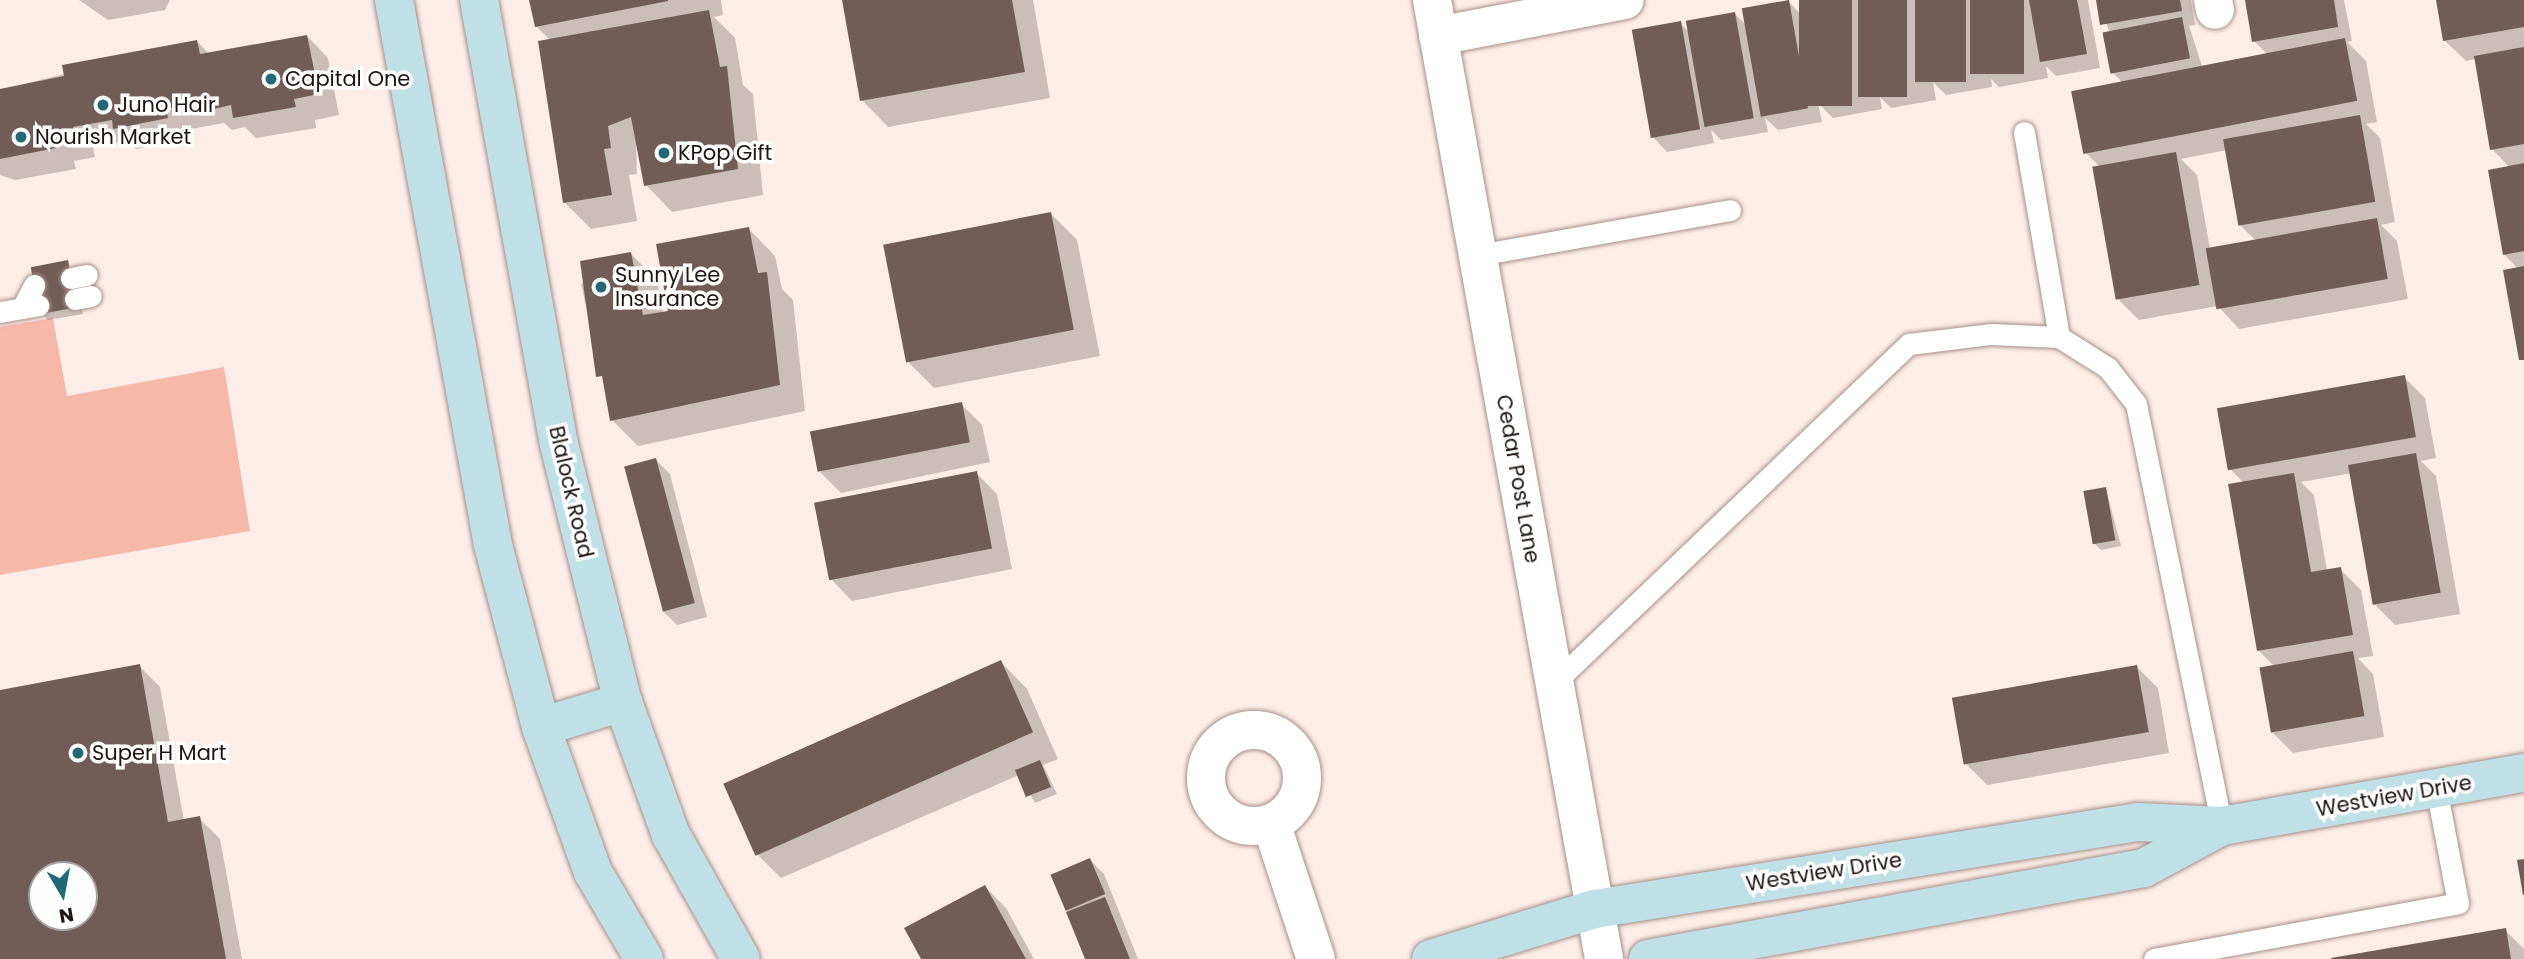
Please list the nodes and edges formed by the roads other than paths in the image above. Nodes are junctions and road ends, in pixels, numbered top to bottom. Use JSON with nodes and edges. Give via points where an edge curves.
{"nodes":[{"id":1,"x":394,"y":0,"type":"edge"},
{"id":2,"x":479,"y":0,"type":"edge"},
{"id":3,"x":1625,"y":0,"type":"edge"},
{"id":4,"x":1435,"y":18,"type":"edge"},
{"id":5,"x":2024,"y":132,"type":"dead end"},
{"id":6,"x":1730,"y":210,"type":"dead end"},
{"id":7,"x":1478,"y":255,"type":"junction"},
{"id":8,"x":32,"y":300,"type":"dead end"},
{"id":9,"x":0,"y":312,"type":"edge"},
{"id":10,"x":2059,"y":337,"type":"junction"},
{"id":11,"x":1554,"y":683,"type":"junction"},
{"id":12,"x":624,"y":702,"type":"junction"},
{"id":13,"x":541,"y":727,"type":"junction"},
{"id":14,"x":2524,"y":773,"type":"edge"},
{"id":15,"x":2436,"y":789,"type":"junction"},
{"id":16,"x":1271,"y":823,"type":"dead end"},
{"id":17,"x":2222,"y":826,"type":"junction"},
{"id":18,"x":1595,"y":909,"type":"junction"},
{"id":19,"x":1783,"y":947,"type":"edge"},
{"id":20,"x":644,"y":959,"type":"edge"},
{"id":21,"x":741,"y":959,"type":"edge"},
{"id":22,"x":1317,"y":959,"type":"edge"},
{"id":23,"x":1431,"y":959,"type":"edge"},
{"id":24,"x":1604,"y":959,"type":"edge"},
{"id":25,"x":1648,"y":959,"type":"edge"},
{"id":26,"x":2154,"y":959,"type":"edge"}],
"edges":[{"from":1,"to":13,"type":"main road","via":[[473,460]]},
{"from":2,"to":12,"type":"main road","name":"Blalock Road","via":[[559,444]]},
{"from":3,"to":4,"type":"street"},
{"from":4,"to":7,"type":"street","name":"Cedar Post Lane"},
{"from":5,"to":10,"type":"lane"},
{"from":6,"to":7,"type":"lane"},
{"from":7,"to":11,"type":"street","name":"Cedar Post Lane"},
{"from":8,"to":9,"type":"lane"},
{"from":10,"to":11,"type":"lane","via":[[1991,334],[1909,344]]},
{"from":10,"to":17,"type":"lane","via":[[2108,368],[2136,404]]},
{"from":11,"to":18,"type":"street","name":"Cedar Post Lane"},
{"from":12,"to":13,"type":"main road"},
{"from":12,"to":21,"type":"main road","name":"Blalock Road","via":[[671,835]]},
{"from":13,"to":20,"type":"main road","via":[[593,872]]},
{"from":14,"to":15,"type":"main road","name":"Westview Drive"},
{"from":15,"to":17,"type":"main road","name":"Westview Drive"},
{"from":15,"to":26,"type":"lane","via":[[2458,903]]},
{"from":16,"to":22,"type":"street"},
{"from":17,"to":18,"type":"main road","name":"Westview Drive","via":[[2138,822]]},
{"from":17,"to":19,"type":"main road","name":"Westview Drive","via":[[2144,868]]},
{"from":18,"to":23,"type":"main road","name":"Westview Drive"},
{"from":18,"to":24,"type":"street","name":"Cedar Post Lane"},
{"from":19,"to":25,"type":"main road","name":"Westview Drive"}]}
